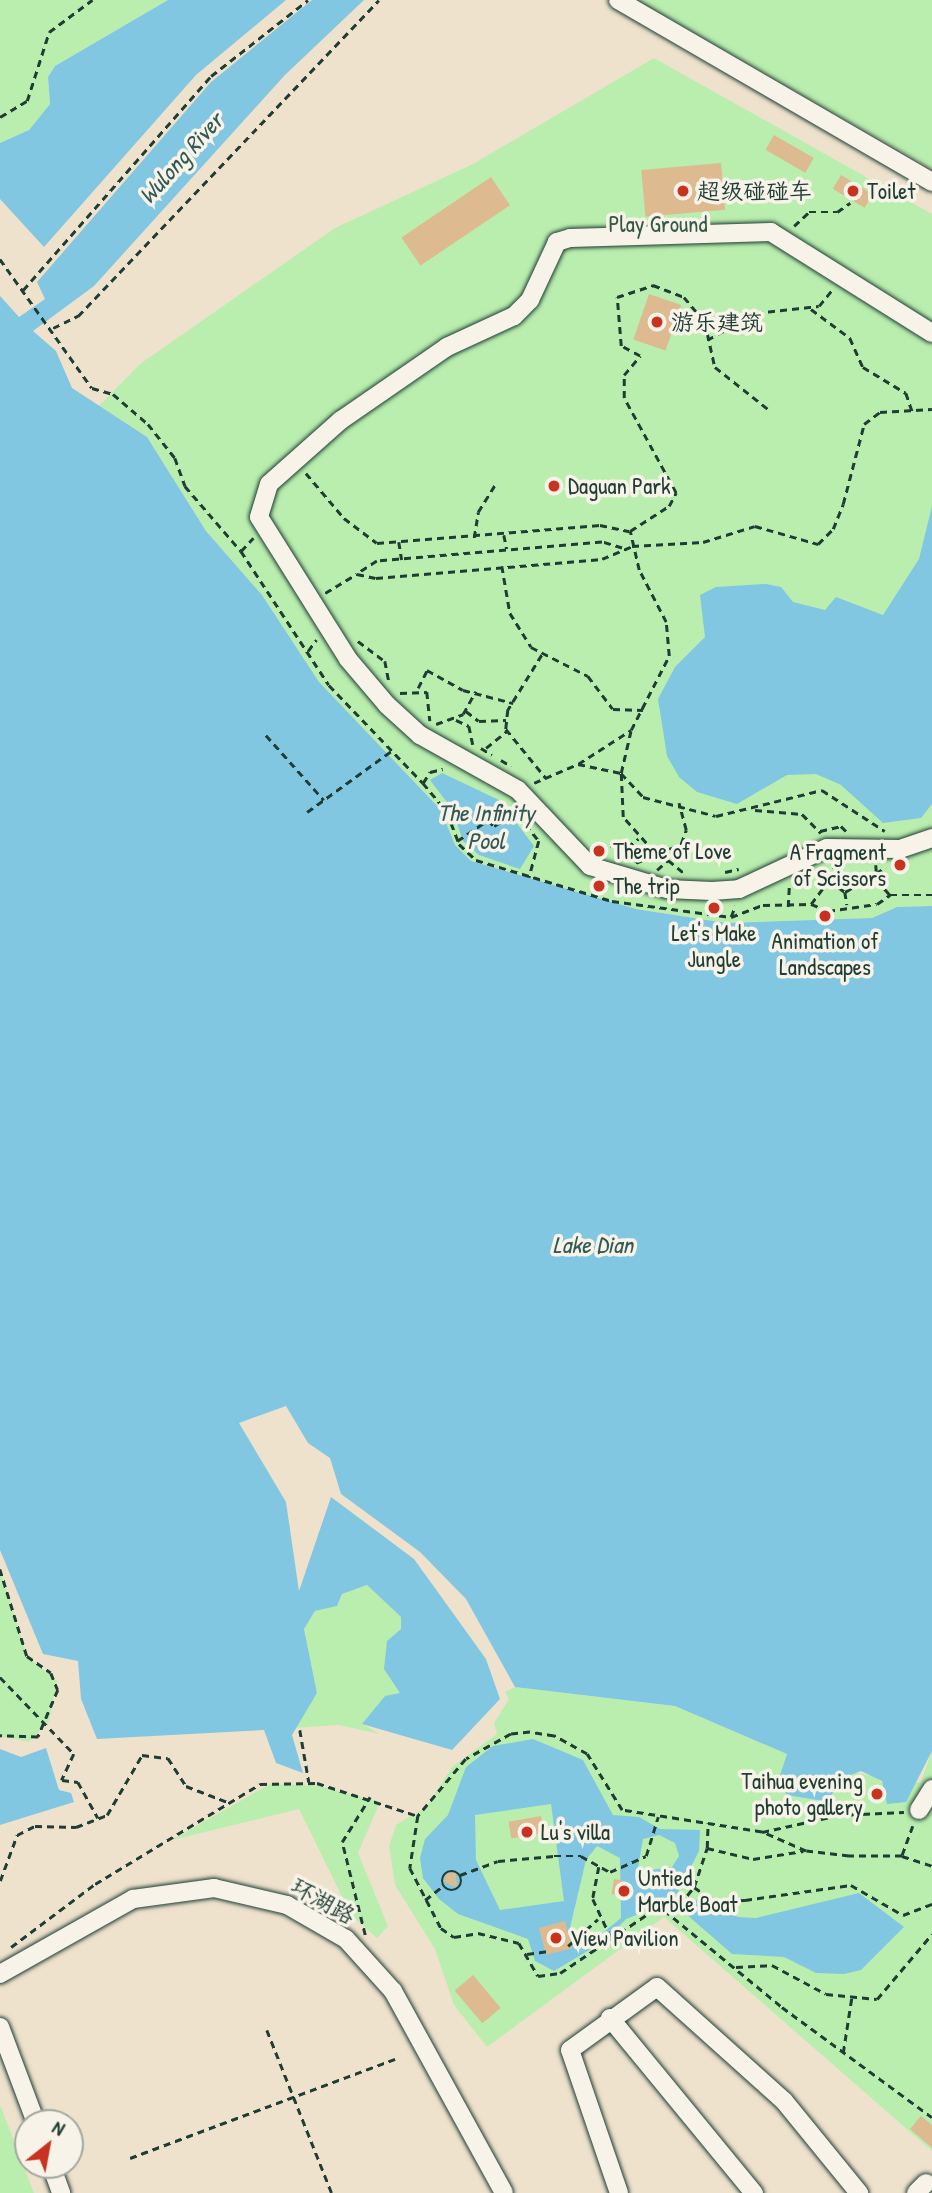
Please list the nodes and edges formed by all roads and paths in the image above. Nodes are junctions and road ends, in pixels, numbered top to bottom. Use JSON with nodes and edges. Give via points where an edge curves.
{"nodes":[{"id":1,"x":92,"y":0,"type":"edge"},
{"id":2,"x":308,"y":0,"type":"edge"},
{"id":3,"x":379,"y":0,"type":"edge"},
{"id":4,"x":618,"y":0,"type":"edge"},
{"id":5,"x":0,"y":117,"type":"edge"},
{"id":6,"x":932,"y":182,"type":"edge"},
{"id":7,"x":850,"y":203,"type":"dead end"},
{"id":8,"x":790,"y":239,"type":"junction"},
{"id":9,"x":0,"y":259,"type":"edge"},
{"id":10,"x":845,"y":276,"type":"junction"},
{"id":11,"x":23,"y":290,"type":"junction"},
{"id":12,"x":811,"y":309,"type":"junction"},
{"id":13,"x":53,"y":328,"type":"junction"},
{"id":14,"x":932,"y":333,"type":"edge"},
{"id":15,"x":707,"y":340,"type":"junction"},
{"id":16,"x":113,"y":394,"type":"dead end"},
{"id":17,"x":768,"y":409,"type":"dead end"},
{"id":18,"x":932,"y":409,"type":"edge"},
{"id":19,"x":913,"y":413,"type":"junction"},
{"id":20,"x":298,"y":462,"type":"junction"},
{"id":21,"x":496,"y":483,"type":"dead end"},
{"id":22,"x":630,"y":531,"type":"junction"},
{"id":23,"x":504,"y":535,"type":"junction"},
{"id":24,"x":474,"y":538,"type":"junction"},
{"id":25,"x":399,"y":542,"type":"junction"},
{"id":26,"x":632,"y":546,"type":"junction"},
{"id":27,"x":622,"y":548,"type":"junction"},
{"id":28,"x":508,"y":550,"type":"junction"},
{"id":29,"x":402,"y":560,"type":"junction"},
{"id":30,"x":502,"y":566,"type":"junction"},
{"id":31,"x":357,"y":574,"type":"junction"},
{"id":32,"x":309,"y":599,"type":"junction"},
{"id":33,"x":542,"y":654,"type":"junction"},
{"id":34,"x":388,"y":686,"type":"dead end"},
{"id":35,"x":418,"y":688,"type":"junction"},
{"id":36,"x":476,"y":691,"type":"junction"},
{"id":37,"x":513,"y":703,"type":"junction"},
{"id":38,"x":643,"y":710,"type":"junction"},
{"id":39,"x":466,"y":711,"type":"junction"},
{"id":40,"x":456,"y":720,"type":"junction"},
{"id":41,"x":506,"y":720,"type":"junction"},
{"id":42,"x":425,"y":729,"type":"junction"},
{"id":43,"x":631,"y":730,"type":"junction"},
{"id":44,"x":507,"y":731,"type":"junction"},
{"id":45,"x":266,"y":735,"type":"dead end"},
{"id":46,"x":394,"y":749,"type":"dead end"},
{"id":47,"x":486,"y":749,"type":"dead end"},
{"id":48,"x":578,"y":764,"type":"junction"},
{"id":49,"x":459,"y":768,"type":"junction"},
{"id":50,"x":621,"y":773,"type":"junction"},
{"id":51,"x":545,"y":778,"type":"junction"},
{"id":52,"x":423,"y":783,"type":"dead end"},
{"id":53,"x":515,"y":797,"type":"junction"},
{"id":54,"x":324,"y":800,"type":"junction"},
{"id":55,"x":679,"y":803,"type":"junction"},
{"id":56,"x":754,"y":809,"type":"junction"},
{"id":57,"x":307,"y":812,"type":"dead end"},
{"id":58,"x":517,"y":812,"type":"junction"},
{"id":59,"x":639,"y":838,"type":"junction"},
{"id":60,"x":932,"y":838,"type":"edge"},
{"id":61,"x":457,"y":841,"type":"dead end"},
{"id":62,"x":627,"y":847,"type":"junction"},
{"id":63,"x":827,"y":848,"type":"junction"},
{"id":64,"x":572,"y":850,"type":"junction"},
{"id":65,"x":656,"y":850,"type":"junction"},
{"id":66,"x":875,"y":850,"type":"junction"},
{"id":67,"x":898,"y":857,"type":"junction"},
{"id":68,"x":662,"y":861,"type":"dead end"},
{"id":69,"x":638,"y":862,"type":"junction"},
{"id":70,"x":786,"y":868,"type":"junction"},
{"id":71,"x":876,"y":872,"type":"junction"},
{"id":72,"x":529,"y":878,"type":"dead end"},
{"id":73,"x":622,"y":879,"type":"junction"},
{"id":74,"x":845,"y":892,"type":"junction"},
{"id":75,"x":890,"y":895,"type":"dead end"},
{"id":76,"x":811,"y":904,"type":"dead end"},
{"id":77,"x":847,"y":905,"type":"dead end"},
{"id":78,"x":788,"y":907,"type":"dead end"},
{"id":79,"x":0,"y":1569,"type":"edge"},
{"id":80,"x":0,"y":1677,"type":"edge"},
{"id":81,"x":44,"y":1730,"type":"junction"},
{"id":82,"x":300,"y":1730,"type":"dead end"},
{"id":83,"x":0,"y":1736,"type":"edge"},
{"id":84,"x":309,"y":1782,"type":"junction"},
{"id":85,"x":932,"y":1789,"type":"edge"},
{"id":86,"x":370,"y":1797,"type":"junction"},
{"id":87,"x":230,"y":1803,"type":"junction"},
{"id":88,"x":919,"y":1810,"type":"junction"},
{"id":89,"x":418,"y":1816,"type":"junction"},
{"id":90,"x":658,"y":1816,"type":"junction"},
{"id":91,"x":99,"y":1819,"type":"junction"},
{"id":92,"x":708,"y":1823,"type":"junction"},
{"id":93,"x":762,"y":1832,"type":"junction"},
{"id":94,"x":707,"y":1848,"type":"junction"},
{"id":95,"x":806,"y":1851,"type":"junction"},
{"id":96,"x":902,"y":1856,"type":"junction"},
{"id":97,"x":932,"y":1866,"type":"edge"},
{"id":98,"x":599,"y":1867,"type":"junction"},
{"id":99,"x":460,"y":1875,"type":"junction"},
{"id":100,"x":0,"y":1881,"type":"edge"},
{"id":101,"x":444,"y":1885,"type":"junction"},
{"id":102,"x":694,"y":1887,"type":"junction"},
{"id":103,"x":425,"y":1900,"type":"junction"},
{"id":104,"x":932,"y":1906,"type":"edge"},
{"id":105,"x":672,"y":1914,"type":"junction"},
{"id":106,"x":598,"y":1919,"type":"junction"},
{"id":107,"x":932,"y":1934,"type":"edge"},
{"id":108,"x":365,"y":1935,"type":"dead end"},
{"id":109,"x":612,"y":1940,"type":"junction"},
{"id":110,"x":9,"y":1945,"type":"dead end"},
{"id":111,"x":568,"y":1946,"type":"dead end"},
{"id":112,"x":549,"y":1951,"type":"dead end"},
{"id":113,"x":527,"y":1954,"type":"junction"},
{"id":114,"x":736,"y":1967,"type":"junction"},
{"id":115,"x":0,"y":1974,"type":"edge"},
{"id":116,"x":852,"y":1995,"type":"junction"},
{"id":117,"x":610,"y":2018,"type":"junction"},
{"id":118,"x":0,"y":2027,"type":"edge"},
{"id":119,"x":267,"y":2030,"type":"dead end"},
{"id":120,"x":843,"y":2053,"type":"junction"},
{"id":121,"x":395,"y":2059,"type":"dead end"},
{"id":122,"x":295,"y":2101,"type":"junction"},
{"id":123,"x":31,"y":2109,"type":"edge"},
{"id":124,"x":932,"y":2117,"type":"edge"},
{"id":125,"x":130,"y":2158,"type":"dead end"},
{"id":126,"x":501,"y":2192,"type":"edge"},
{"id":127,"x":332,"y":2193,"type":"edge"},
{"id":128,"x":619,"y":2193,"type":"edge"},
{"id":129,"x":754,"y":2193,"type":"edge"},
{"id":130,"x":859,"y":2193,"type":"edge"}],
"edges":[{"from":1,"to":5,"type":"path","via":[[49,32],[27,101]]},
{"from":2,"to":11,"type":"path","via":[[211,76]]},
{"from":3,"to":13,"type":"path","via":[[78,316]]},
{"from":4,"to":6,"type":"street"},
{"from":7,"to":8,"type":"path","via":[[837,212],[809,212],[797,219]]},
{"from":8,"to":10,"type":"street"},
{"from":8,"to":20,"type":"street","via":[[743,228],[556,242],[530,300],[514,316],[447,347],[386,388]]},
{"from":9,"to":11,"type":"path"},
{"from":10,"to":12,"type":"path"},
{"from":10,"to":14,"type":"street"},
{"from":11,"to":13,"type":"path"},
{"from":12,"to":15,"type":"path","via":[[756,313]]},
{"from":12,"to":19,"type":"path","via":[[850,338],[863,367],[906,393]]},
{"from":13,"to":16,"type":"path","via":[[92,388]]},
{"from":15,"to":17,"type":"path","via":[[715,367]]},
{"from":15,"to":22,"type":"path","via":[[705,322],[684,297],[653,285],[617,297],[621,346],[640,356],[624,374],[624,398],[676,493],[669,506]]},
{"from":18,"to":19,"type":"path"},
{"from":19,"to":26,"type":"path","via":[[880,412],[864,424],[834,529],[818,544],[755,526],[704,542]]},
{"from":20,"to":25,"type":"path","via":[[368,538]]},
{"from":20,"to":32,"type":"street","via":[[269,484],[259,517]]},
{"from":21,"to":24,"type":"path","via":[[478,512]]},
{"from":22,"to":23,"type":"path","via":[[600,525]]},
{"from":22,"to":26,"type":"path"},
{"from":23,"to":24,"type":"path"},
{"from":23,"to":28,"type":"path"},
{"from":24,"to":25,"type":"path"},
{"from":25,"to":29,"type":"path"},
{"from":26,"to":27,"type":"path"},
{"from":26,"to":38,"type":"path","via":[[666,622],[669,656]]},
{"from":27,"to":28,"type":"path","via":[[600,542]]},
{"from":27,"to":30,"type":"path","via":[[603,559]]},
{"from":28,"to":29,"type":"path"},
{"from":29,"to":31,"type":"path","via":[[377,562]]},
{"from":30,"to":31,"type":"path","via":[[376,578]]},
{"from":30,"to":33,"type":"path","via":[[510,613]]},
{"from":31,"to":32,"type":"path"},
{"from":32,"to":42,"type":"street","via":[[348,659]]},
{"from":33,"to":37,"type":"path"},
{"from":33,"to":38,"type":"path","via":[[588,676],[613,709]]},
{"from":34,"to":35,"type":"path","via":[[401,693]]},
{"from":35,"to":36,"type":"path","via":[[427,670]]},
{"from":35,"to":42,"type":"path","via":[[432,701]]},
{"from":36,"to":37,"type":"path"},
{"from":36,"to":39,"type":"path"},
{"from":37,"to":41,"type":"path"},
{"from":38,"to":43,"type":"path"},
{"from":39,"to":40,"type":"path"},
{"from":39,"to":41,"type":"path","via":[[479,721]]},
{"from":40,"to":42,"type":"path"},
{"from":40,"to":49,"type":"path","via":[[472,734]]},
{"from":41,"to":44,"type":"path"},
{"from":42,"to":49,"type":"street"},
{"from":43,"to":48,"type":"path"},
{"from":43,"to":50,"type":"path"},
{"from":44,"to":47,"type":"path"},
{"from":44,"to":51,"type":"path"},
{"from":45,"to":54,"type":"path"},
{"from":46,"to":54,"type":"path"},
{"from":48,"to":50,"type":"path"},
{"from":48,"to":51,"type":"path"},
{"from":49,"to":52,"type":"path","via":[[438,768]]},
{"from":49,"to":53,"type":"street"},
{"from":50,"to":55,"type":"path","via":[[643,797]]},
{"from":50,"to":59,"type":"path","via":[[623,817]]},
{"from":51,"to":53,"type":"path"},
{"from":53,"to":58,"type":"path"},
{"from":53,"to":64,"type":"street"},
{"from":54,"to":57,"type":"path"},
{"from":55,"to":56,"type":"path","via":[[716,816]]},
{"from":55,"to":65,"type":"path","via":[[686,837]]},
{"from":56,"to":63,"type":"path","via":[[802,814]]},
{"from":56,"to":67,"type":"path","via":[[822,790],[893,835]]},
{"from":58,"to":61,"type":"path","via":[[494,825],[488,820]]},
{"from":58,"to":72,"type":"path","via":[[539,841]]},
{"from":59,"to":62,"type":"path"},
{"from":59,"to":65,"type":"path"},
{"from":60,"to":67,"type":"street"},
{"from":62,"to":64,"type":"path"},
{"from":62,"to":69,"type":"path"},
{"from":63,"to":66,"type":"street"},
{"from":63,"to":70,"type":"street"},
{"from":64,"to":73,"type":"street"},
{"from":65,"to":68,"type":"path"},
{"from":65,"to":69,"type":"path"},
{"from":66,"to":67,"type":"street"},
{"from":66,"to":71,"type":"path"},
{"from":67,"to":71,"type":"path"},
{"from":69,"to":73,"type":"path"},
{"from":70,"to":73,"type":"street","via":[[738,889],[712,891]]},
{"from":70,"to":78,"type":"path"},
{"from":71,"to":74,"type":"path"},
{"from":71,"to":75,"type":"path"},
{"from":74,"to":76,"type":"path","via":[[825,881]]},
{"from":74,"to":77,"type":"path"},
{"from":79,"to":81,"type":"path","via":[[27,1656],[57,1681]]},
{"from":80,"to":81,"type":"path"},
{"from":81,"to":83,"type":"path","via":[[29,1742]]},
{"from":81,"to":91,"type":"path","via":[[74,1754],[62,1780],[78,1783]]},
{"from":82,"to":84,"type":"path"},
{"from":84,"to":86,"type":"path"},
{"from":84,"to":87,"type":"path","via":[[271,1780]]},
{"from":85,"to":88,"type":"street"},
{"from":86,"to":89,"type":"path"},
{"from":86,"to":108,"type":"path","via":[[342,1842]]},
{"from":87,"to":91,"type":"path","via":[[186,1786],[169,1758],[148,1753],[128,1769],[120,1801]]},
{"from":87,"to":110,"type":"path","via":[[95,1884]]},
{"from":88,"to":93,"type":"path","via":[[839,1815]]},
{"from":88,"to":96,"type":"path"},
{"from":89,"to":90,"type":"path","via":[[478,1750],[530,1732],[575,1744],[599,1771],[614,1804]]},
{"from":89,"to":103,"type":"path","via":[[410,1868]]},
{"from":90,"to":92,"type":"path"},
{"from":90,"to":98,"type":"path","via":[[640,1857],[610,1872]]},
{"from":91,"to":100,"type":"path","via":[[76,1827],[28,1828],[9,1845]]},
{"from":92,"to":93,"type":"path"},
{"from":92,"to":94,"type":"path"},
{"from":93,"to":95,"type":"path"},
{"from":94,"to":95,"type":"path","via":[[752,1859]]},
{"from":94,"to":102,"type":"path"},
{"from":95,"to":96,"type":"path"},
{"from":96,"to":97,"type":"path"},
{"from":98,"to":99,"type":"path","via":[[586,1859],[554,1856],[478,1867]]},
{"from":98,"to":106,"type":"path","via":[[593,1881]]},
{"from":99,"to":101,"type":"path","via":[[446,1871]]},
{"from":99,"to":101,"type":"path","via":[[458,1890]]},
{"from":101,"to":103,"type":"path"},
{"from":102,"to":104,"type":"path","via":[[716,1900],[746,1900],[851,1885],[903,1914]]},
{"from":102,"to":105,"type":"path"},
{"from":103,"to":113,"type":"path","via":[[454,1937],[508,1937]]},
{"from":105,"to":109,"type":"path","via":[[652,1911]]},
{"from":105,"to":114,"type":"path"},
{"from":106,"to":109,"type":"path"},
{"from":106,"to":111,"type":"path"},
{"from":107,"to":116,"type":"path","via":[[885,1996]]},
{"from":109,"to":113,"type":"path","via":[[546,1977],[530,1972]]},
{"from":112,"to":113,"type":"path"},
{"from":114,"to":116,"type":"path","via":[[772,1965],[826,1994]]},
{"from":114,"to":120,"type":"path"},
{"from":115,"to":126,"type":"street","name":"环湖路","via":[[133,1899],[214,1888],[287,1905],[346,1939],[393,1991]]},
{"from":116,"to":120,"type":"path"},
{"from":117,"to":128,"type":"street","via":[[570,2050]]},
{"from":117,"to":129,"type":"street"},
{"from":117,"to":130,"type":"street","via":[[663,1988],[784,2101]]},
{"from":118,"to":123,"type":"street"},
{"from":119,"to":122,"type":"path"},
{"from":120,"to":124,"type":"path"},
{"from":121,"to":122,"type":"path"},
{"from":122,"to":125,"type":"path"},
{"from":122,"to":127,"type":"path"}]}
